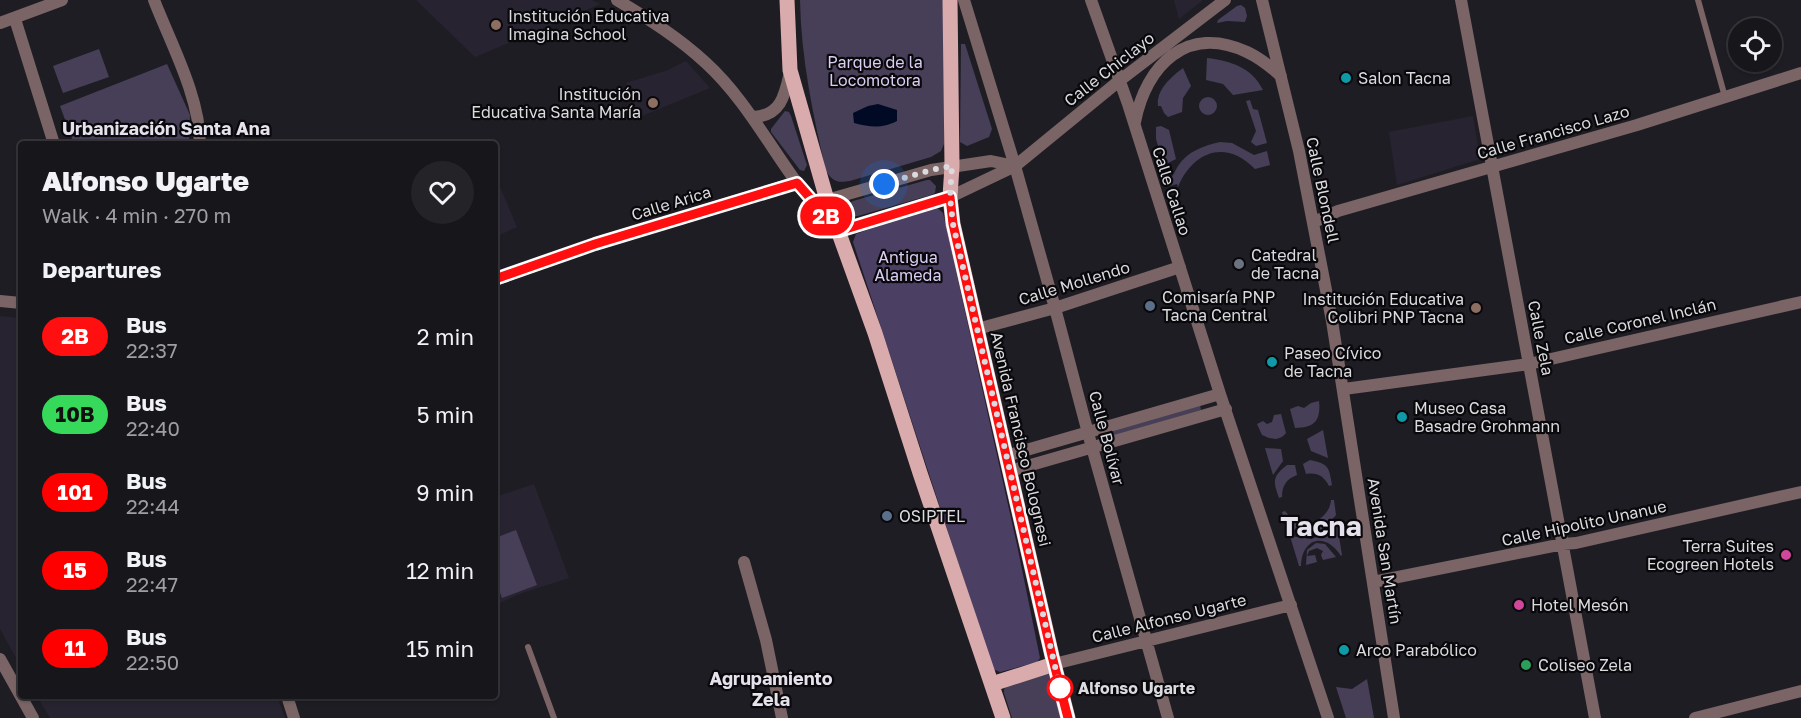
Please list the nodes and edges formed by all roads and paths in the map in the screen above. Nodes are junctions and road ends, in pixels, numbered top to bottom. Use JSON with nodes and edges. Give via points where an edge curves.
{"nodes":[{"id":1,"x":62,"y":0,"type":"edge"},
{"id":2,"x":154,"y":0,"type":"edge"},
{"id":3,"x":617,"y":0,"type":"edge"},
{"id":4,"x":787,"y":0,"type":"edge"},
{"id":5,"x":950,"y":0,"type":"edge"},
{"id":6,"x":964,"y":0,"type":"edge"},
{"id":7,"x":1091,"y":0,"type":"edge"},
{"id":8,"x":1225,"y":0,"type":"edge"},
{"id":9,"x":1262,"y":0,"type":"edge"},
{"id":10,"x":1461,"y":0,"type":"edge"},
{"id":11,"x":1698,"y":0,"type":"edge"},
{"id":12,"x":15,"y":19,"type":"junction"},
{"id":13,"x":0,"y":23,"type":"edge"},
{"id":14,"x":790,"y":70,"type":"junction"},
{"id":15,"x":1801,"y":73,"type":"edge"},
{"id":16,"x":1281,"y":76,"type":"junction"},
{"id":17,"x":1119,"y":81,"type":"junction"},
{"id":18,"x":1725,"y":97,"type":"junction"},
{"id":19,"x":753,"y":117,"type":"junction"},
{"id":20,"x":1134,"y":128,"type":"junction"},
{"id":21,"x":53,"y":141,"type":"edge"},
{"id":22,"x":200,"y":141,"type":"edge"},
{"id":23,"x":952,"y":166,"type":"junction"},
{"id":24,"x":1015,"y":166,"type":"junction"},
{"id":25,"x":1492,"y":166,"type":"junction"},
{"id":26,"x":797,"y":183,"type":"junction"},
{"id":27,"x":950,"y":197,"type":"junction"},
{"id":28,"x":827,"y":200,"type":"junction"},
{"id":29,"x":1314,"y":222,"type":"junction"},
{"id":30,"x":839,"y":231,"type":"junction"},
{"id":31,"x":1180,"y":267,"type":"junction"},
{"id":32,"x":498,"y":279,"type":"edge"},
{"id":33,"x":0,"y":301,"type":"edge"},
{"id":34,"x":1801,"y":302,"type":"edge"},
{"id":35,"x":18,"y":303,"type":"edge"},
{"id":36,"x":1055,"y":308,"type":"junction"},
{"id":37,"x":977,"y":329,"type":"junction"},
{"id":38,"x":1529,"y":364,"type":"junction"},
{"id":39,"x":1344,"y":389,"type":"junction"},
{"id":40,"x":1220,"y":394,"type":"junction"},
{"id":41,"x":1226,"y":409,"type":"junction"},
{"id":42,"x":1088,"y":433,"type":"junction"},
{"id":43,"x":1092,"y":448,"type":"junction"},
{"id":44,"x":1008,"y":464,"type":"junction"},
{"id":45,"x":1801,"y":492,"type":"edge"},
{"id":46,"x":1563,"y":544,"type":"junction"},
{"id":47,"x":744,"y":562,"type":"dead end"},
{"id":48,"x":1373,"y":582,"type":"junction"},
{"id":49,"x":1291,"y":605,"type":"junction"},
{"id":50,"x":1146,"y":640,"type":"junction"},
{"id":51,"x":528,"y":647,"type":"dead end"},
{"id":52,"x":0,"y":659,"type":"edge"},
{"id":53,"x":1054,"y":664,"type":"junction"},
{"id":54,"x":992,"y":684,"type":"junction"},
{"id":55,"x":18,"y":691,"type":"edge"},
{"id":56,"x":1801,"y":691,"type":"edge"},
{"id":57,"x":22,"y":699,"type":"edge"},
{"id":58,"x":288,"y":699,"type":"edge"},
{"id":59,"x":33,"y":718,"type":"edge"},
{"id":60,"x":294,"y":718,"type":"edge"},
{"id":61,"x":554,"y":718,"type":"edge"},
{"id":62,"x":782,"y":718,"type":"edge"},
{"id":63,"x":1003,"y":718,"type":"edge"},
{"id":64,"x":1068,"y":718,"type":"edge"},
{"id":65,"x":1168,"y":718,"type":"edge"},
{"id":66,"x":1328,"y":718,"type":"edge"},
{"id":67,"x":1394,"y":718,"type":"edge"},
{"id":68,"x":1595,"y":718,"type":"edge"},
{"id":69,"x":1695,"y":718,"type":"edge"}],
"edges":[{"from":1,"to":12,"type":"street"},
{"from":2,"to":22,"type":"street","via":[[192,94]]},
{"from":3,"to":19,"type":"street","via":[[679,39],[708,64]]},
{"from":4,"to":14,"type":"main road"},
{"from":5,"to":23,"type":"main road","name":"Avenida Francisco Bolognesi"},
{"from":6,"to":24,"type":"street","name":"Calle Bolívar"},
{"from":7,"to":17,"type":"street","name":"Calle Callao"},
{"from":8,"to":17,"type":"street","name":"Calle Chiclayo"},
{"from":9,"to":16,"type":"street","name":"Calle Blondell"},
{"from":10,"to":25,"type":"street","name":"Calle Zela"},
{"from":11,"to":18,"type":"lane"},
{"from":12,"to":13,"type":"street"},
{"from":12,"to":21,"type":"street"},
{"from":14,"to":19,"type":"street","via":[[785,94],[775,111]]},
{"from":14,"to":28,"type":"main road"},
{"from":15,"to":18,"type":"street","name":"Calle Francisco Lazo"},
{"from":16,"to":20,"type":"street","via":[[1263,60],[1231,46],[1208,43],[1187,48],[1157,68],[1138,105]]},
{"from":16,"to":29,"type":"street","name":"Calle Blondell"},
{"from":17,"to":20,"type":"street","name":"Calle Callao"},
{"from":17,"to":24,"type":"street","name":"Calle Chiclayo"},
{"from":18,"to":25,"type":"street","name":"Calle Francisco Lazo"},
{"from":19,"to":26,"type":"street"},
{"from":20,"to":31,"type":"street","name":"Calle Callao"},
{"from":23,"to":24,"type":"street","via":[[991,161]]},
{"from":23,"to":27,"type":"main road","name":"Avenida Francisco Bolognesi"},
{"from":23,"to":28,"type":"street"},
{"from":24,"to":27,"type":"street","name":"Calle Chiclayo"},
{"from":24,"to":36,"type":"street","name":"Calle Bolívar"},
{"from":25,"to":29,"type":"street","name":"Calle Francisco Lazo","via":[[1338,211]]},
{"from":25,"to":38,"type":"street","name":"Calle Zela"},
{"from":26,"to":28,"type":"street"},
{"from":26,"to":30,"type":"street"},
{"from":26,"to":32,"type":"street","name":"Calle Arica","via":[[595,244]]},
{"from":27,"to":30,"type":"street","name":"Calle Chiclayo"},
{"from":27,"to":37,"type":"main road","name":"Avenida Francisco Bolognesi"},
{"from":28,"to":30,"type":"main road"},
{"from":29,"to":39,"type":"street","name":"Calle Blondell"},
{"from":30,"to":54,"type":"main road"},
{"from":31,"to":36,"type":"street","name":"Calle Mollendo"},
{"from":31,"to":40,"type":"street","name":"Calle Callao"},
{"from":33,"to":35,"type":"street"},
{"from":34,"to":38,"type":"street","name":"Calle Coronel Inclán"},
{"from":36,"to":37,"type":"street","name":"Calle Mollendo"},
{"from":36,"to":42,"type":"street","name":"Calle Bolívar"},
{"from":37,"to":44,"type":"main road","name":"Avenida Francisco Bolognesi"},
{"from":38,"to":39,"type":"street","name":"Calle Coronel Inclán"},
{"from":38,"to":46,"type":"street","name":"Calle Zela"},
{"from":39,"to":48,"type":"street","name":"Avenida San Martín"},
{"from":40,"to":41,"type":"street"},
{"from":40,"to":42,"type":"street"},
{"from":41,"to":43,"type":"street"},
{"from":41,"to":49,"type":"street"},
{"from":42,"to":43,"type":"street","name":"Calle Bolívar"},
{"from":42,"to":44,"type":"street"},
{"from":43,"to":44,"type":"street"},
{"from":43,"to":50,"type":"street","name":"Calle Bolívar"},
{"from":44,"to":53,"type":"main road","name":"Avenida Francisco Bolognesi"},
{"from":45,"to":46,"type":"street","name":"Calle Hipolito Unanue"},
{"from":46,"to":48,"type":"street","name":"Calle Hipolito Unanue"},
{"from":46,"to":68,"type":"street","name":"Calle Zela"},
{"from":47,"to":62,"type":"street"},
{"from":48,"to":67,"type":"street","name":"Avenida San Martín"},
{"from":49,"to":50,"type":"street","name":"Calle Alfonso Ugarte"},
{"from":49,"to":66,"type":"street"},
{"from":50,"to":53,"type":"street","name":"Calle Alfonso Ugarte"},
{"from":50,"to":65,"type":"street","name":"Calle Bolívar"},
{"from":51,"to":61,"type":"lane"},
{"from":52,"to":55,"type":"street"},
{"from":53,"to":54,"type":"main road"},
{"from":53,"to":64,"type":"main road","name":"Avenida Francisco Bolognesi"},
{"from":54,"to":63,"type":"main road"},
{"from":56,"to":69,"type":"street"},
{"from":57,"to":59,"type":"street"},
{"from":58,"to":60,"type":"street"}]}
